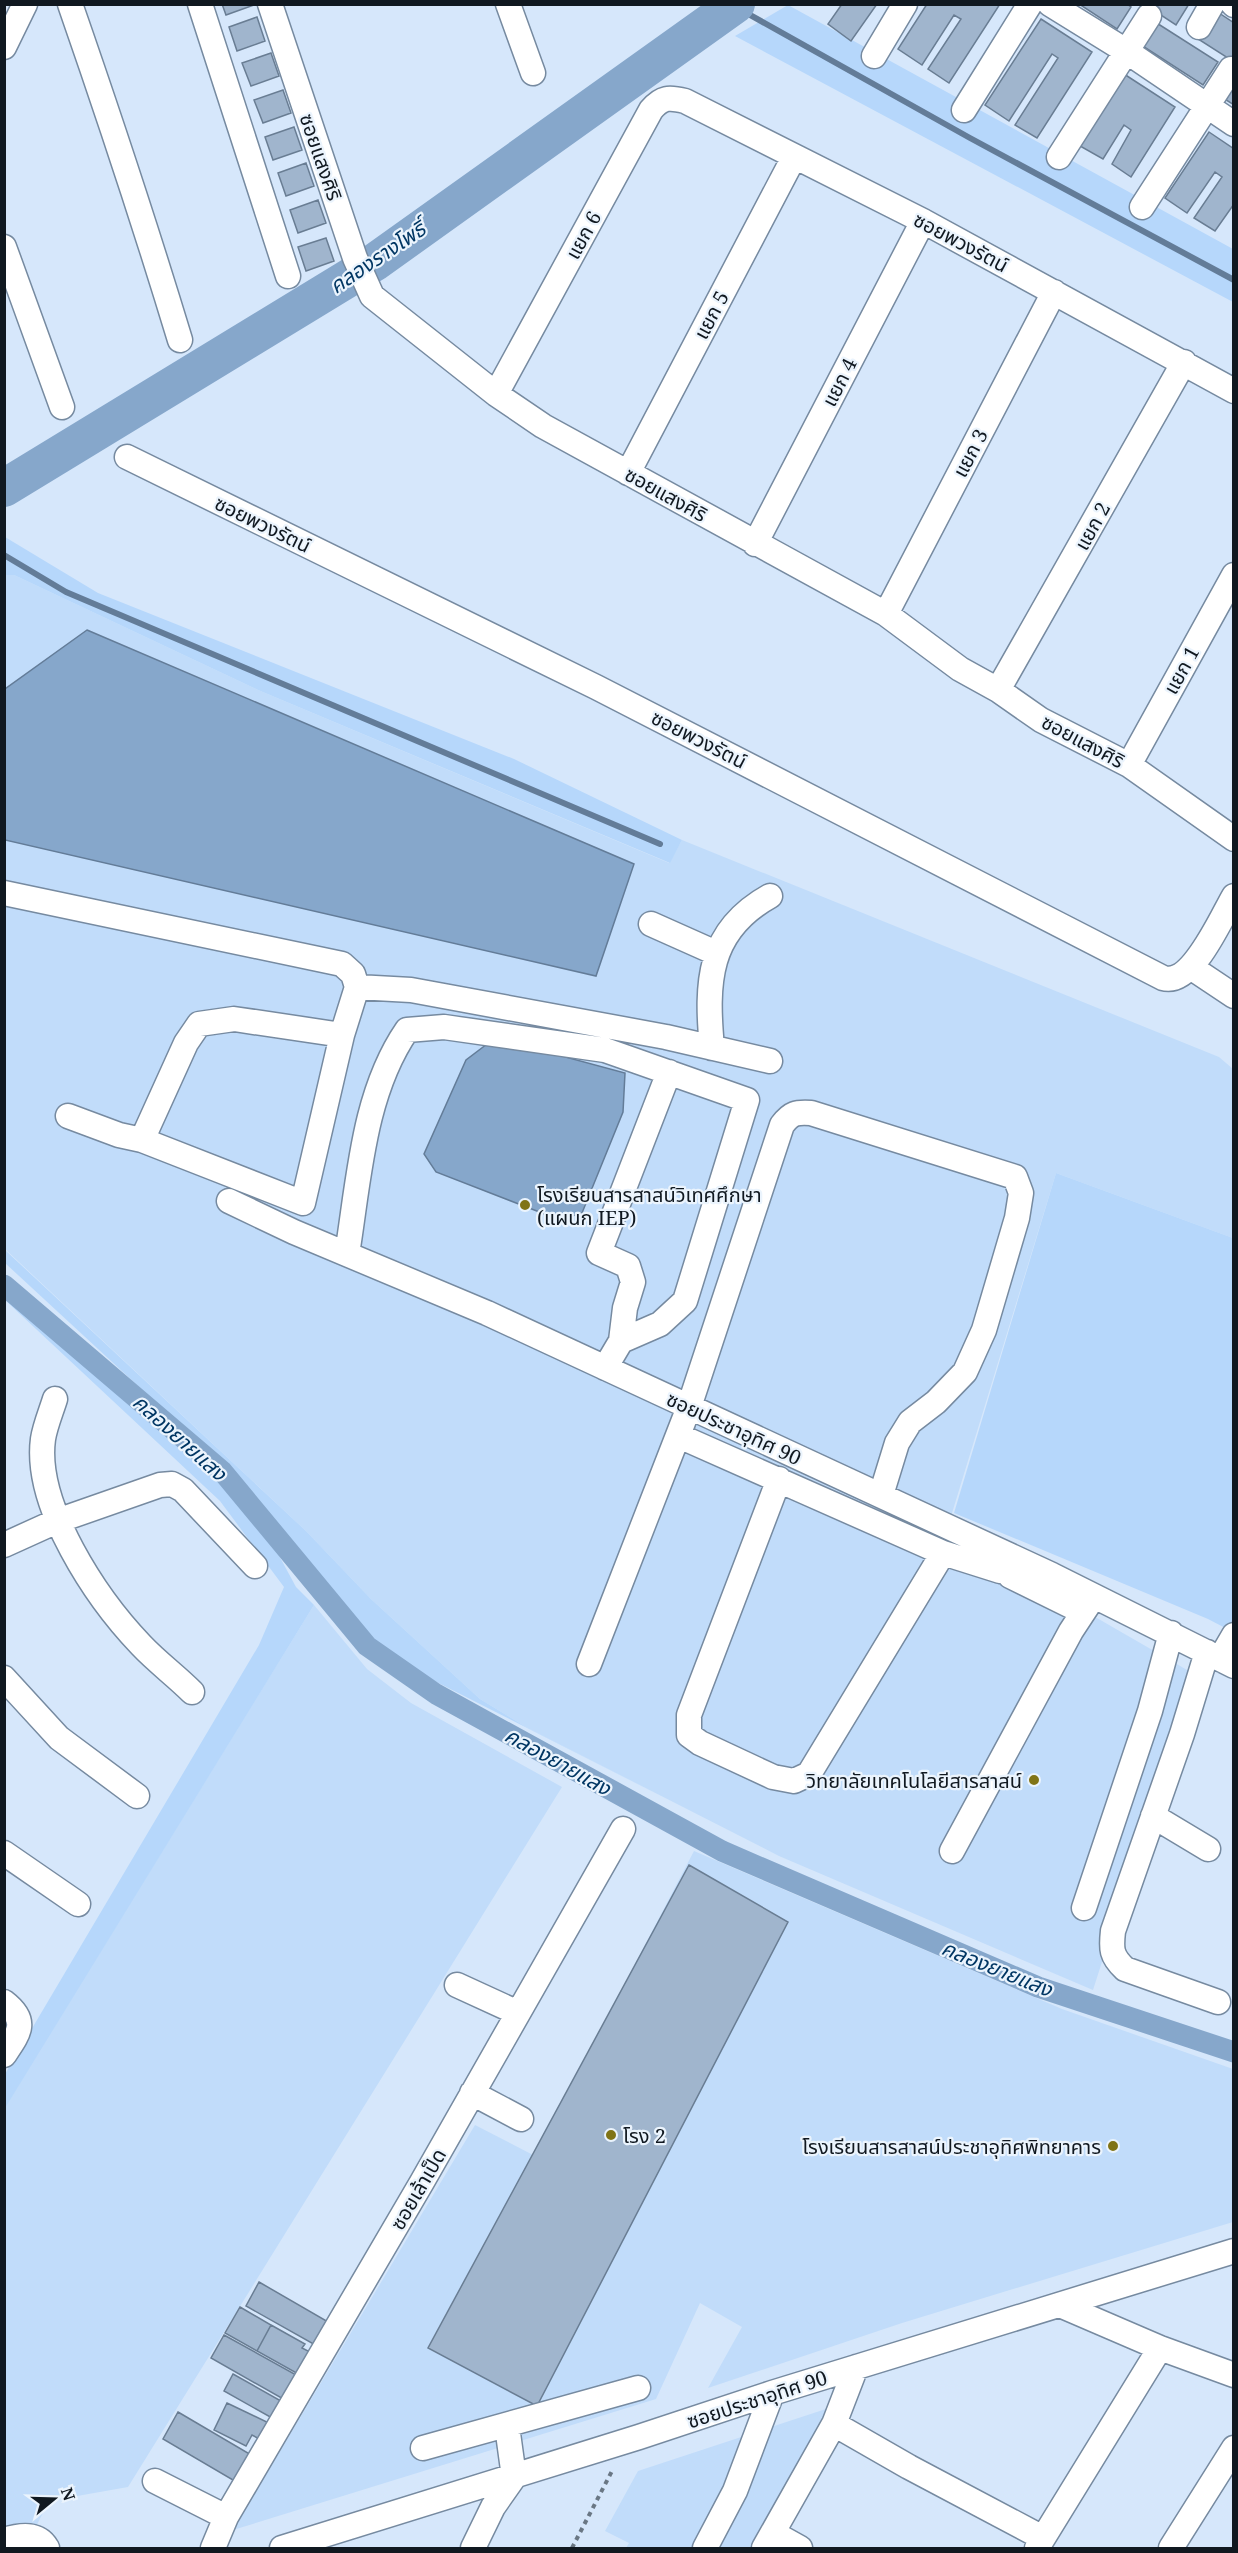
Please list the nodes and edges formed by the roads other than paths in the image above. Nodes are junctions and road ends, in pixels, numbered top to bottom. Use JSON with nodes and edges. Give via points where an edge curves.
{"nodes":[{"id":1,"x":25,"y":4,"type":"edge"},
{"id":2,"x":70,"y":4,"type":"edge"},
{"id":3,"x":200,"y":4,"type":"edge"},
{"id":4,"x":270,"y":4,"type":"edge"},
{"id":5,"x":508,"y":4,"type":"edge"},
{"id":6,"x":905,"y":4,"type":"edge"},
{"id":7,"x":1030,"y":4,"type":"edge"},
{"id":8,"x":1050,"y":4,"type":"edge"},
{"id":9,"x":1212,"y":4,"type":"edge"},
{"id":10,"x":1149,"y":16,"type":"dead end"},
{"id":11,"x":1199,"y":27,"type":"dead end"},
{"id":12,"x":4,"y":47,"type":"edge"},
{"id":13,"x":1126,"y":51,"type":"junction"},
{"id":14,"x":874,"y":56,"type":"dead end"},
{"id":15,"x":1231,"y":69,"type":"dead end"},
{"id":16,"x":534,"y":73,"type":"dead end"},
{"id":17,"x":685,"y":101,"type":"joint"},
{"id":18,"x":1206,"y":106,"type":"junction"},
{"id":19,"x":964,"y":110,"type":"dead end"},
{"id":20,"x":1233,"y":124,"type":"edge"},
{"id":21,"x":794,"y":157,"type":"junction"},
{"id":22,"x":1059,"y":158,"type":"dead end"},
{"id":23,"x":1142,"y":207,"type":"dead end"},
{"id":24,"x":923,"y":221,"type":"junction"},
{"id":25,"x":4,"y":247,"type":"edge"},
{"id":26,"x":288,"y":276,"type":"dead end"},
{"id":27,"x":1054,"y":292,"type":"junction"},
{"id":28,"x":180,"y":340,"type":"dead end"},
{"id":29,"x":1184,"y":362,"type":"junction"},
{"id":30,"x":1233,"y":390,"type":"edge"},
{"id":31,"x":496,"y":394,"type":"junction"},
{"id":32,"x":62,"y":407,"type":"dead end"},
{"id":33,"x":127,"y":457,"type":"dead end"},
{"id":34,"x":628,"y":473,"type":"junction"},
{"id":35,"x":755,"y":543,"type":"junction"},
{"id":36,"x":1233,"y":575,"type":"edge"},
{"id":37,"x":886,"y":614,"type":"junction"},
{"id":38,"x":998,"y":690,"type":"junction"},
{"id":39,"x":1129,"y":765,"type":"junction"},
{"id":40,"x":1233,"y":838,"type":"edge"},
{"id":41,"x":4,"y":893,"type":"edge"},
{"id":42,"x":770,"y":896,"type":"dead end"},
{"id":43,"x":1233,"y":896,"type":"edge"},
{"id":44,"x":651,"y":924,"type":"dead end"},
{"id":45,"x":716,"y":953,"type":"junction"},
{"id":46,"x":1192,"y":968,"type":"junction"},
{"id":47,"x":357,"y":987,"type":"junction"},
{"id":48,"x":1233,"y":996,"type":"edge"},
{"id":49,"x":342,"y":1035,"type":"junction"},
{"id":50,"x":712,"y":1048,"type":"junction"},
{"id":51,"x":770,"y":1061,"type":"dead end"},
{"id":52,"x":669,"y":1072,"type":"junction"},
{"id":53,"x":68,"y":1116,"type":"dead end"},
{"id":54,"x":142,"y":1140,"type":"junction"},
{"id":55,"x":229,"y":1201,"type":"dead end"},
{"id":56,"x":303,"y":1203,"type":"junction"},
{"id":57,"x":294,"y":1232,"type":"junction"},
{"id":58,"x":346,"y":1254,"type":"junction"},
{"id":59,"x":621,"y":1341,"type":"junction"},
{"id":60,"x":605,"y":1368,"type":"junction"},
{"id":61,"x":55,"y":1399,"type":"dead end"},
{"id":62,"x":689,"y":1407,"type":"junction"},
{"id":63,"x":679,"y":1436,"type":"junction"},
{"id":64,"x":779,"y":1479,"type":"junction"},
{"id":65,"x":881,"y":1496,"type":"junction"},
{"id":66,"x":57,"y":1521,"type":"junction"},
{"id":67,"x":4,"y":1545,"type":"edge"},
{"id":68,"x":943,"y":1553,"type":"junction"},
{"id":69,"x":255,"y":1566,"type":"dead end"},
{"id":70,"x":1000,"y":1571,"type":"junction"},
{"id":71,"x":1052,"y":1575,"type":"junction"},
{"id":72,"x":1088,"y":1604,"type":"junction"},
{"id":73,"x":1171,"y":1634,"type":"junction"},
{"id":74,"x":1233,"y":1635,"type":"edge"},
{"id":75,"x":1220,"y":1659,"type":"edge"},
{"id":76,"x":590,"y":1664,"type":"dead end"},
{"id":77,"x":4,"y":1678,"type":"edge"},
{"id":78,"x":192,"y":1692,"type":"dead end"},
{"id":79,"x":137,"y":1796,"type":"dead end"},
{"id":80,"x":1154,"y":1816,"type":"junction"},
{"id":81,"x":623,"y":1829,"type":"dead end"},
{"id":82,"x":1208,"y":1849,"type":"dead end"},
{"id":83,"x":952,"y":1851,"type":"dead end"},
{"id":84,"x":4,"y":1853,"type":"edge"},
{"id":85,"x":78,"y":1904,"type":"dead end"},
{"id":86,"x":1084,"y":1908,"type":"dead end"},
{"id":87,"x":457,"y":1985,"type":"dead end"},
{"id":88,"x":4,"y":2002,"type":"edge"},
{"id":89,"x":1218,"y":2002,"type":"dead end"},
{"id":90,"x":518,"y":2013,"type":"junction"},
{"id":91,"x":4,"y":2055,"type":"edge"},
{"id":92,"x":472,"y":2093,"type":"junction"},
{"id":93,"x":521,"y":2119,"type":"dead end"},
{"id":94,"x":1233,"y":2252,"type":"edge"},
{"id":95,"x":1060,"y":2305,"type":"junction"},
{"id":96,"x":1160,"y":2348,"type":"junction"},
{"id":97,"x":856,"y":2367,"type":"junction"},
{"id":98,"x":1233,"y":2375,"type":"edge"},
{"id":99,"x":638,"y":2388,"type":"dead end"},
{"id":100,"x":772,"y":2393,"type":"junction"},
{"id":101,"x":834,"y":2424,"type":"junction"},
{"id":102,"x":507,"y":2426,"type":"junction"},
{"id":103,"x":423,"y":2448,"type":"dead end"},
{"id":104,"x":1233,"y":2448,"type":"edge"},
{"id":105,"x":514,"y":2476,"type":"junction"},
{"id":106,"x":155,"y":2481,"type":"dead end"},
{"id":107,"x":226,"y":2517,"type":"junction"},
{"id":108,"x":4,"y":2540,"type":"edge"},
{"id":109,"x":769,"y":2541,"type":"edge"},
{"id":110,"x":1040,"y":2543,"type":"edge"},
{"id":111,"x":310,"y":2544,"type":"edge"},
{"id":112,"x":47,"y":2548,"type":"edge"},
{"id":113,"x":213,"y":2548,"type":"edge"},
{"id":114,"x":282,"y":2548,"type":"edge"},
{"id":115,"x":473,"y":2548,"type":"edge"},
{"id":116,"x":705,"y":2548,"type":"edge"},
{"id":117,"x":800,"y":2548,"type":"edge"},
{"id":118,"x":1170,"y":2548,"type":"edge"}],
"edges":[{"from":1,"to":12,"type":"street"},
{"from":2,"to":28,"type":"street","via":[[139,204]]},
{"from":3,"to":26,"type":"street"},
{"from":4,"to":31,"type":"street","name":"ซอยแสงศิริ","via":[[372,297]]},
{"from":5,"to":16,"type":"street"},
{"from":6,"to":14,"type":"street"},
{"from":7,"to":19,"type":"street"},
{"from":8,"to":13,"type":"street"},
{"from":9,"to":11,"type":"street"},
{"from":10,"to":13,"type":"street"},
{"from":13,"to":18,"type":"street"},
{"from":13,"to":22,"type":"street"},
{"from":15,"to":18,"type":"street"},
{"from":17,"to":21,"type":"street","name":"ซอยพวงรัตน์"},
{"from":17,"to":31,"type":"street","name":"แยก 6","via":[[669,98],[659,101],[651,110]]},
{"from":18,"to":20,"type":"street"},
{"from":18,"to":23,"type":"street"},
{"from":21,"to":24,"type":"street","name":"ซอยพวงรัตน์"},
{"from":21,"to":34,"type":"street","name":"แยก 5"},
{"from":24,"to":27,"type":"street","name":"ซอยพวงรัตน์"},
{"from":24,"to":35,"type":"street","name":"แยก 4"},
{"from":25,"to":32,"type":"street"},
{"from":27,"to":29,"type":"street","name":"ซอยพวงรัตน์"},
{"from":27,"to":37,"type":"street","name":"แยก 3"},
{"from":29,"to":30,"type":"street","name":"ซอยพวงรัตน์"},
{"from":29,"to":38,"type":"street","name":"แยก 2"},
{"from":31,"to":34,"type":"street","name":"ซอยแสงศิริ","via":[[543,426]]},
{"from":33,"to":46,"type":"street","name":"ซอยพวงรัตน์","via":[[596,687],[1163,978],[1179,978]]},
{"from":34,"to":35,"type":"street","name":"ซอยแสงศิริ"},
{"from":35,"to":37,"type":"street","name":"ซอยแสงศิริ"},
{"from":36,"to":39,"type":"street","name":"แยก 1"},
{"from":37,"to":38,"type":"street","name":"ซอยแสงศิริ","via":[[960,669]]},
{"from":38,"to":39,"type":"street","name":"ซอยแสงศิริ","via":[[1041,720]]},
{"from":39,"to":40,"type":"street","name":"ซอยแสงศิริ"},
{"from":41,"to":47,"type":"street","via":[[342,964],[353,974]]},
{"from":42,"to":45,"type":"street","via":[[746,913]]},
{"from":43,"to":46,"type":"street"},
{"from":44,"to":45,"type":"street"},
{"from":45,"to":50,"type":"street","via":[[708,1001]]},
{"from":46,"to":48,"type":"street"},
{"from":47,"to":49,"type":"street"},
{"from":47,"to":50,"type":"street","via":[[411,990]]},
{"from":49,"to":54,"type":"street","via":[[234,1018],[199,1024],[186,1043]]},
{"from":49,"to":56,"type":"street"},
{"from":50,"to":51,"type":"street"},
{"from":52,"to":58,"type":"street","via":[[605,1050],[444,1027],[406,1030],[391,1053],[371,1110]]},
{"from":52,"to":59,"type":"street","via":[[599,1253],[628,1266],[633,1282]]},
{"from":52,"to":59,"type":"street","via":[[747,1100],[685,1301],[660,1324]]},
{"from":53,"to":54,"type":"street"},
{"from":54,"to":56,"type":"street"},
{"from":55,"to":57,"type":"street","name":"ซอยประชาอุทิศ 90"},
{"from":56,"to":57,"type":"street"},
{"from":57,"to":58,"type":"street","name":"ซอยประชาอุทิศ 90"},
{"from":58,"to":60,"type":"street","name":"ซอยประชาอุทิศ 90"},
{"from":59,"to":60,"type":"street"},
{"from":60,"to":62,"type":"street","name":"ซอยประชาอุทิศ 90"},
{"from":61,"to":66,"type":"street","via":[[43,1439],[46,1480]]},
{"from":62,"to":63,"type":"street"},
{"from":62,"to":65,"type":"street","name":"ซอยประชาอุทิศ 90"},
{"from":62,"to":65,"type":"street","via":[[782,1125],[789,1115],[811,1113],[1014,1177],[1021,1193],[1017,1218],[984,1330],[965,1372],[910,1422],[897,1443]]},
{"from":63,"to":64,"type":"street"},
{"from":63,"to":76,"type":"street"},
{"from":64,"to":68,"type":"street"},
{"from":64,"to":68,"type":"street","via":[[689,1715],[688,1728],[689,1735],[700,1743],[773,1777],[794,1781],[809,1774]]},
{"from":65,"to":71,"type":"street","name":"ซอยประชาอุทิศ 90"},
{"from":66,"to":67,"type":"street"},
{"from":66,"to":69,"type":"street","via":[[172,1484],[183,1490]]},
{"from":66,"to":78,"type":"street","via":[[110,1607],[141,1645]]},
{"from":68,"to":70,"type":"street"},
{"from":70,"to":71,"type":"street"},
{"from":70,"to":72,"type":"street"},
{"from":71,"to":72,"type":"street","name":"ซอยประชาอุทิศ 90"},
{"from":72,"to":73,"type":"street","name":"ซอยประชาอุทิศ 90"},
{"from":72,"to":83,"type":"street"},
{"from":73,"to":75,"type":"street","name":"ซอยประชาอุทิศ 90"},
{"from":73,"to":86,"type":"street"},
{"from":74,"to":75,"type":"street"},
{"from":75,"to":80,"type":"street"},
{"from":77,"to":79,"type":"street","via":[[59,1738]]},
{"from":80,"to":82,"type":"street"},
{"from":80,"to":89,"type":"street","via":[[1113,1931],[1113,1959],[1125,1969]]},
{"from":81,"to":90,"type":"street","name":"ซอยเล้าเป็ด"},
{"from":84,"to":85,"type":"street"},
{"from":87,"to":90,"type":"street"},
{"from":88,"to":91,"type":"street","via":[[20,2019],[20,2029]]},
{"from":90,"to":92,"type":"street","name":"ซอยเล้าเป็ด"},
{"from":92,"to":93,"type":"street"},
{"from":92,"to":107,"type":"street","name":"ซอยเล้าเป็ด"},
{"from":94,"to":95,"type":"street","name":"ซอยประชาอุทิศ 90"},
{"from":95,"to":96,"type":"street"},
{"from":95,"to":97,"type":"street","name":"ซอยประชาอุทิศ 90"},
{"from":96,"to":98,"type":"street"},
{"from":96,"to":110,"type":"street"},
{"from":97,"to":100,"type":"street","name":"ซอยประชาอุทิศ 90"},
{"from":97,"to":101,"type":"street"},
{"from":99,"to":102,"type":"street"},
{"from":100,"to":105,"type":"street","name":"ซอยประชาอุทิศ 90"},
{"from":100,"to":116,"type":"street","via":[[735,2491]]},
{"from":101,"to":109,"type":"street"},
{"from":101,"to":110,"type":"street"},
{"from":102,"to":103,"type":"street"},
{"from":102,"to":105,"type":"street"},
{"from":104,"to":118,"type":"street"},
{"from":105,"to":111,"type":"street","name":"ซอยประชาอุทิศ 90"},
{"from":105,"to":115,"type":"street"},
{"from":106,"to":107,"type":"street"},
{"from":107,"to":113,"type":"street","name":"ซอยเล้าเป็ด"},
{"from":108,"to":112,"type":"street","via":[[30,2535],[44,2541]]},
{"from":109,"to":117,"type":"street"},
{"from":111,"to":114,"type":"street","name":"ซอยประชาอุทิศ 90"}]}
